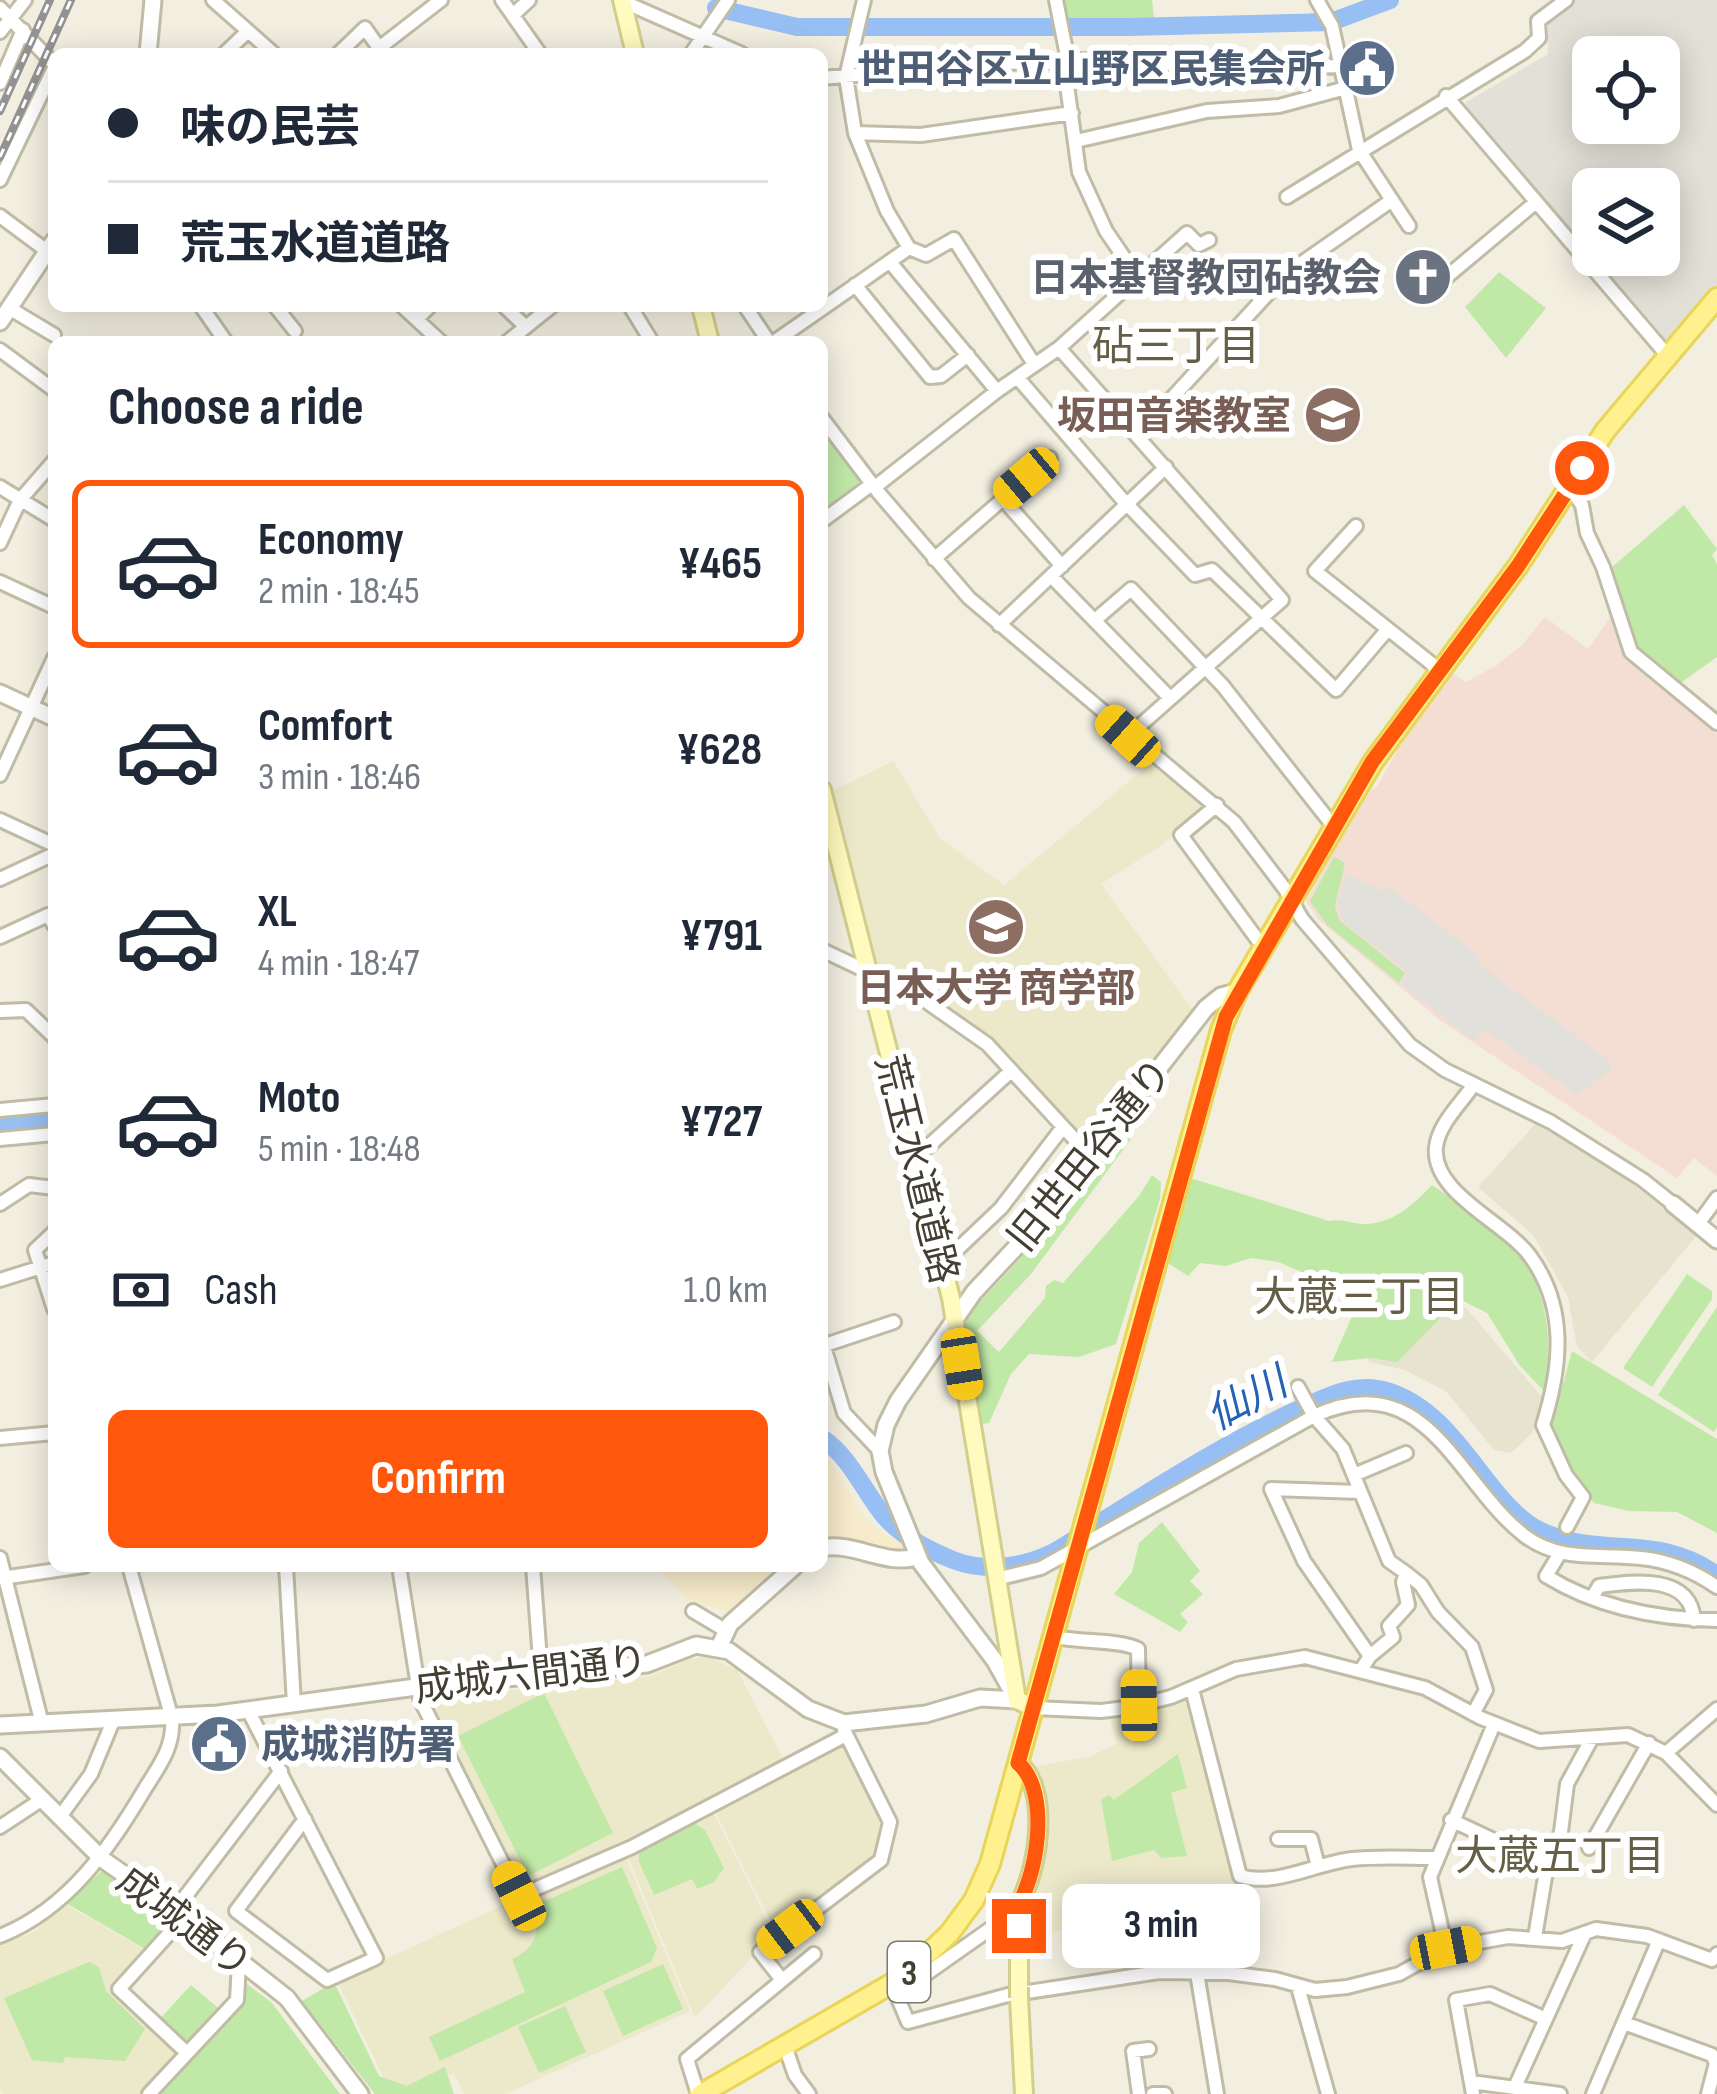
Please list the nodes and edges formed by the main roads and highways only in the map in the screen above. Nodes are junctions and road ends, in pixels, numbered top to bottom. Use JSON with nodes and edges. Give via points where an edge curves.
{"nodes":[{"id":1,"x":622,"y":0,"type":"edge"},
{"id":2,"x":634,"y":48,"type":"edge"},
{"id":3,"x":1714,"y":308,"type":"edge"},
{"id":4,"x":828,"y":823,"type":"edge"},
{"id":5,"x":1026,"y":1704,"type":"junction"},
{"id":6,"x":1018,"y":1763,"type":"junction"},
{"id":7,"x":699,"y":2094,"type":"edge"},
{"id":8,"x":1024,"y":2094,"type":"edge"}],
"edges":[{"from":1,"to":2,"type":"main road"},
{"from":3,"to":5,"type":"main road","number":"3","via":[[1605,431],[1518,566],[1372,762],[1237,992],[1054,1637]]},
{"from":4,"to":5,"type":"main road","name":"荒玉水道道路","via":[[955,1318],[1002,1658]]},
{"from":5,"to":6,"type":"main road","number":"3"},
{"from":6,"to":7,"type":"main road","number":"3","via":[[990,1864],[935,1950]]},
{"from":6,"to":8,"type":"main road","via":[[1033,1794],[1037,1854],[1014,1912]]}]}
